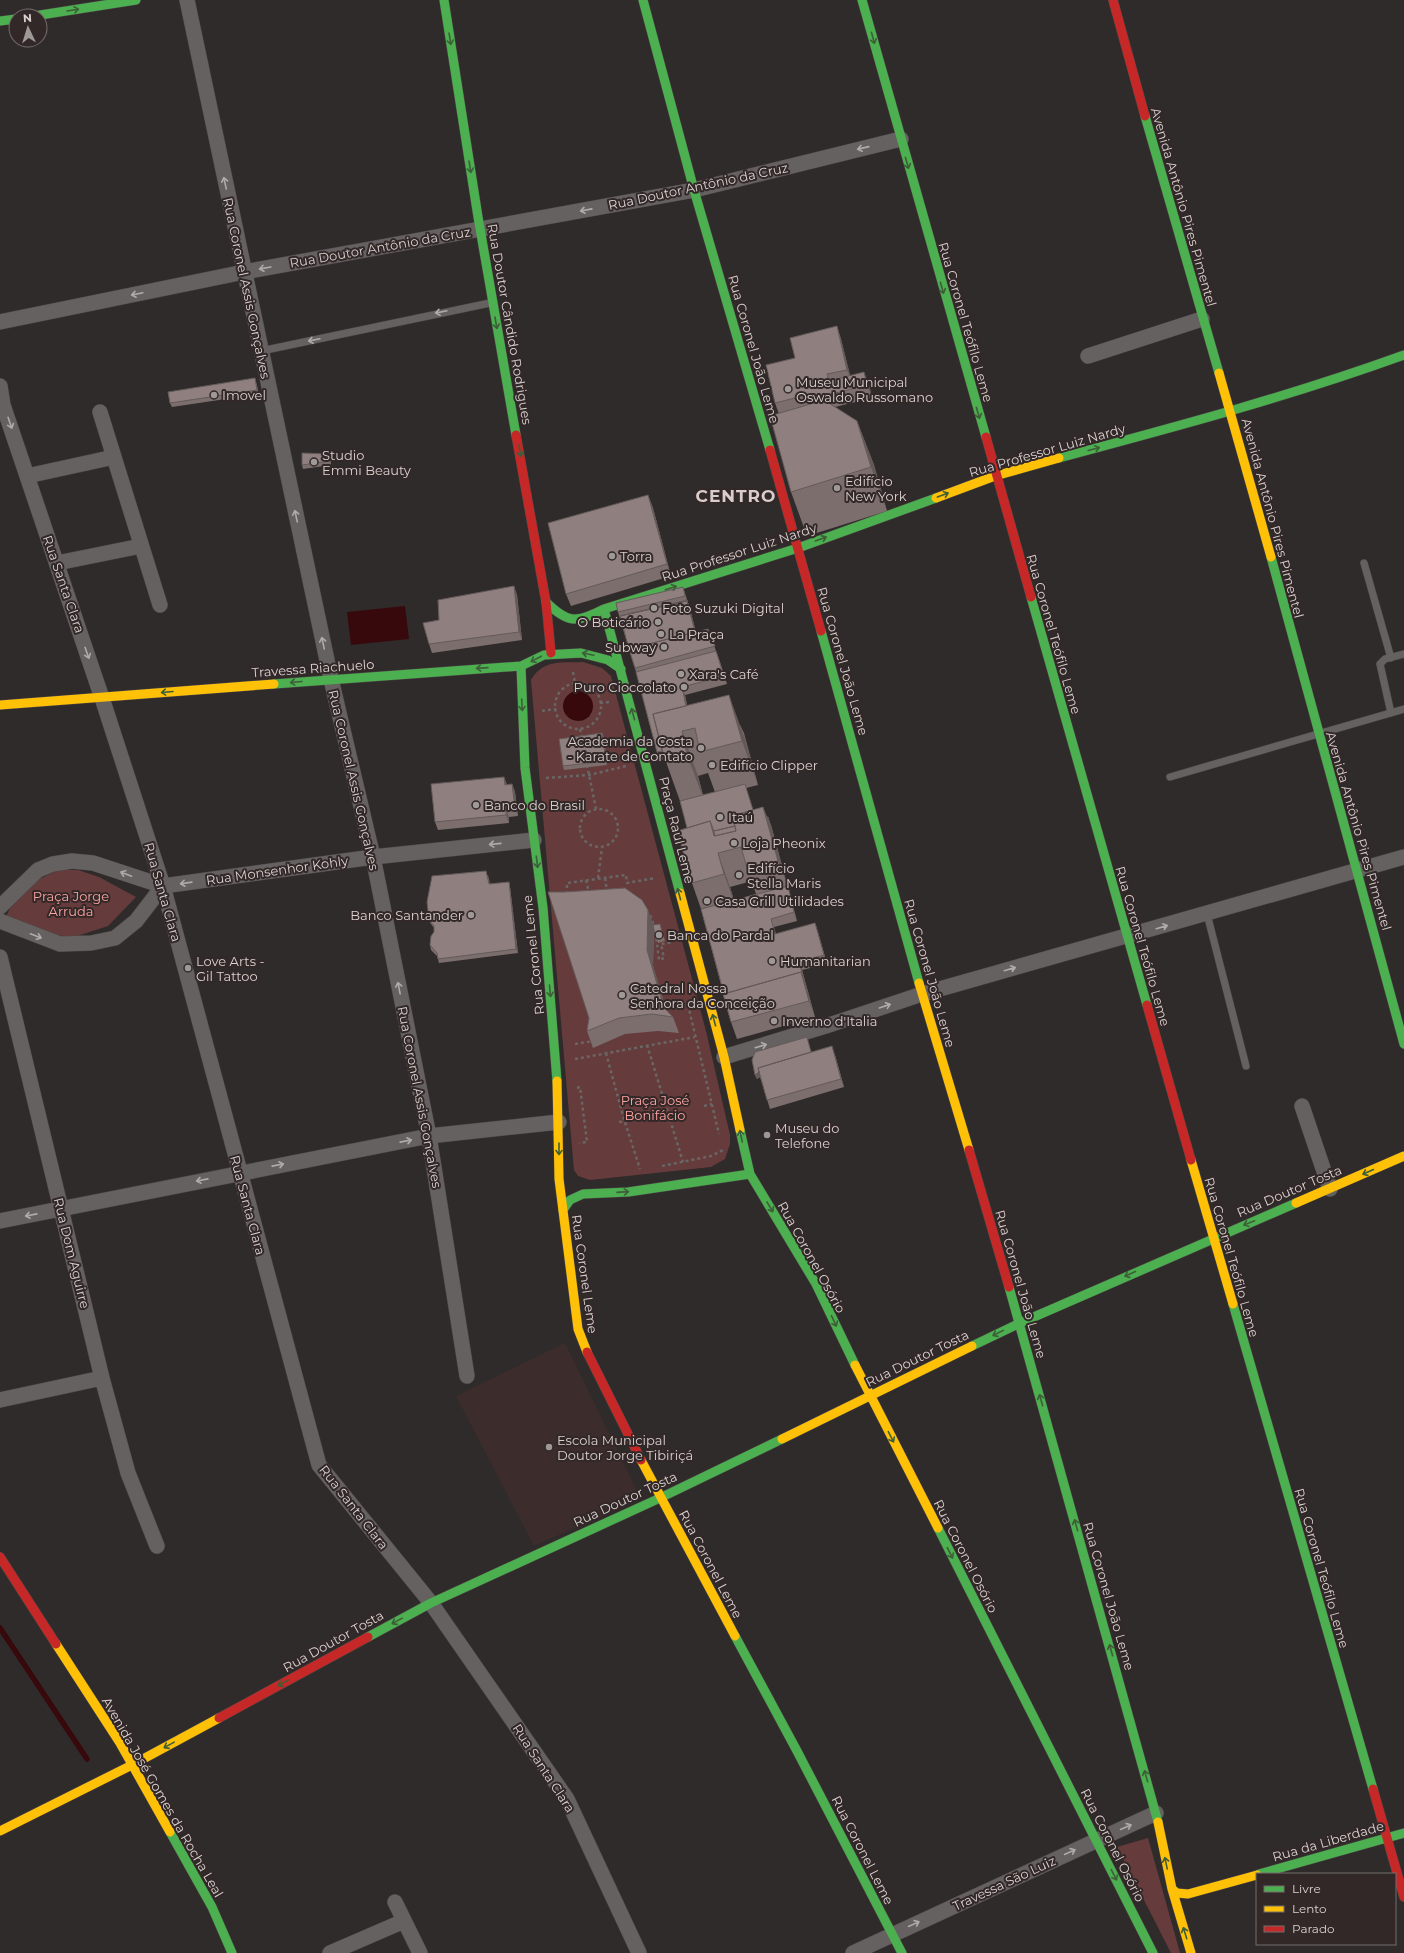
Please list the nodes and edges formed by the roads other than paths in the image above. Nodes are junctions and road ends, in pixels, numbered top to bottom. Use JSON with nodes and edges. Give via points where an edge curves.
{"nodes":[{"id":1,"x":136,"y":0,"type":"edge"},
{"id":2,"x":187,"y":0,"type":"edge"},
{"id":3,"x":444,"y":0,"type":"edge"},
{"id":4,"x":643,"y":0,"type":"edge"},
{"id":5,"x":862,"y":0,"type":"edge"},
{"id":6,"x":1113,"y":0,"type":"edge"},
{"id":7,"x":48,"y":14,"type":"edge"},
{"id":8,"x":901,"y":139,"type":"junction"},
{"id":9,"x":694,"y":190,"type":"junction"},
{"id":10,"x":480,"y":230,"type":"junction"},
{"id":11,"x":244,"y":272,"type":"junction"},
{"id":12,"x":493,"y":302,"type":"junction"},
{"id":13,"x":1202,"y":319,"type":"junction"},
{"id":14,"x":0,"y":322,"type":"edge"},
{"id":15,"x":261,"y":351,"type":"junction"},
{"id":16,"x":1404,"y":355,"type":"edge"},
{"id":17,"x":1088,"y":356,"type":"dead end"},
{"id":18,"x":0,"y":386,"type":"edge"},
{"id":19,"x":100,"y":412,"type":"dead end"},
{"id":20,"x":1231,"y":412,"type":"junction"},
{"id":21,"x":114,"y":457,"type":"junction"},
{"id":22,"x":27,"y":476,"type":"junction"},
{"id":23,"x":995,"y":476,"type":"junction"},
{"id":24,"x":141,"y":546,"type":"junction"},
{"id":25,"x":798,"y":548,"type":"junction"},
{"id":26,"x":57,"y":563,"type":"junction"},
{"id":27,"x":1364,"y":563,"type":"dead end"},
{"id":28,"x":546,"y":602,"type":"junction"},
{"id":29,"x":160,"y":605,"type":"dead end"},
{"id":30,"x":604,"y":609,"type":"junction"},
{"id":31,"x":551,"y":653,"type":"junction"},
{"id":32,"x":1404,"y":654,"type":"edge"},
{"id":33,"x":1391,"y":658,"type":"junction"},
{"id":34,"x":521,"y":666,"type":"junction"},
{"id":35,"x":621,"y":669,"type":"junction"},
{"id":36,"x":330,"y":679,"type":"junction"},
{"id":37,"x":102,"y":698,"type":"junction"},
{"id":38,"x":0,"y":705,"type":"edge"},
{"id":39,"x":1404,"y":709,"type":"edge"},
{"id":40,"x":1391,"y":713,"type":"junction"},
{"id":41,"x":1319,"y":734,"type":"junction"},
{"id":42,"x":1170,"y":777,"type":"dead end"},
{"id":43,"x":534,"y":840,"type":"junction"},
{"id":44,"x":373,"y":857,"type":"junction"},
{"id":45,"x":1404,"y":857,"type":"edge"},
{"id":46,"x":1358,"y":870,"type":"junction"},
{"id":47,"x":163,"y":886,"type":"junction"},
{"id":48,"x":0,"y":907,"type":"edge"},
{"id":49,"x":1207,"y":914,"type":"junction"},
{"id":50,"x":0,"y":921,"type":"edge"},
{"id":51,"x":1127,"y":937,"type":"junction"},
{"id":52,"x":0,"y":956,"type":"edge"},
{"id":53,"x":922,"y":994,"type":"junction"},
{"id":54,"x":1404,"y":1044,"type":"edge"},
{"id":55,"x":724,"y":1057,"type":"junction"},
{"id":56,"x":1246,"y":1066,"type":"dead end"},
{"id":57,"x":1302,"y":1106,"type":"dead end"},
{"id":58,"x":560,"y":1122,"type":"junction"},
{"id":59,"x":430,"y":1136,"type":"junction"},
{"id":60,"x":1404,"y":1156,"type":"edge"},
{"id":61,"x":240,"y":1172,"type":"junction"},
{"id":62,"x":750,"y":1174,"type":"junction"},
{"id":63,"x":559,"y":1179,"type":"junction"},
{"id":64,"x":1330,"y":1189,"type":"junction"},
{"id":65,"x":584,"y":1194,"type":"junction"},
{"id":66,"x":61,"y":1208,"type":"junction"},
{"id":67,"x":562,"y":1210,"type":"junction"},
{"id":68,"x":0,"y":1221,"type":"edge"},
{"id":69,"x":1213,"y":1237,"type":"junction"},
{"id":70,"x":1020,"y":1323,"type":"junction"},
{"id":71,"x":467,"y":1376,"type":"dead end"},
{"id":72,"x":102,"y":1378,"type":"junction"},
{"id":73,"x":870,"y":1395,"type":"junction"},
{"id":74,"x":0,"y":1400,"type":"edge"},
{"id":75,"x":660,"y":1498,"type":"junction"},
{"id":76,"x":157,"y":1546,"type":"dead end"},
{"id":77,"x":1,"y":1559,"type":"edge"},
{"id":78,"x":431,"y":1602,"type":"junction"},
{"id":79,"x":132,"y":1765,"type":"junction"},
{"id":80,"x":1156,"y":1813,"type":"junction"},
{"id":81,"x":0,"y":1831,"type":"edge"},
{"id":82,"x":1404,"y":1833,"type":"edge"},
{"id":83,"x":1387,"y":1838,"type":"junction"},
{"id":84,"x":1096,"y":1841,"type":"junction"},
{"id":85,"x":1262,"y":1873,"type":"edge"},
{"id":86,"x":1256,"y":1875,"type":"edge"},
{"id":87,"x":1172,"y":1889,"type":"junction"},
{"id":88,"x":1188,"y":1894,"type":"junction"},
{"id":89,"x":1404,"y":1897,"type":"edge"},
{"id":90,"x":395,"y":1902,"type":"dead end"},
{"id":91,"x":1180,"y":1914,"type":"junction"},
{"id":92,"x":404,"y":1921,"type":"junction"},
{"id":93,"x":892,"y":1934,"type":"junction"},
{"id":94,"x":232,"y":1953,"type":"edge"},
{"id":95,"x":330,"y":1953,"type":"edge"},
{"id":96,"x":420,"y":1953,"type":"edge"},
{"id":97,"x":639,"y":1953,"type":"edge"},
{"id":98,"x":853,"y":1953,"type":"edge"},
{"id":99,"x":902,"y":1953,"type":"edge"},
{"id":100,"x":1153,"y":1953,"type":"edge"},
{"id":101,"x":1191,"y":1953,"type":"edge"}],
"edges":[{"from":7,"to":1,"type":"street","one_way":true},
{"from":11,"to":2,"type":"street","name":"Rua Coronel Assis Gonçalves","one_way":true},
{"from":3,"to":10,"type":"street","name":"Rua Doutor Cândido Rodrigues","one_way":true},
{"from":4,"to":9,"type":"street","name":"Rua Coronel João Leme"},
{"from":5,"to":8,"type":"street","name":"Rua Coronel Teófilo Leme","one_way":true},
{"from":6,"to":13,"type":"street","name":"Avenida Antônio Pires Pimentel"},
{"from":8,"to":9,"type":"street","name":"Rua Doutor Antônio da Cruz","one_way":true},
{"from":8,"to":23,"type":"street","name":"Rua Coronel Teófilo Leme","one_way":true},
{"from":9,"to":10,"type":"street","name":"Rua Doutor Antônio da Cruz","one_way":true},
{"from":9,"to":25,"type":"street","name":"Rua Coronel João Leme"},
{"from":10,"to":11,"type":"street","name":"Rua Doutor Antônio da Cruz","one_way":true},
{"from":10,"to":12,"type":"street","name":"Rua Doutor Cândido Rodrigues"},
{"from":11,"to":14,"type":"street","name":"Rua Doutor Antônio da Cruz","one_way":true},
{"from":11,"to":15,"type":"street","name":"Rua Coronel Assis Gonçalves"},
{"from":12,"to":15,"type":"lane","one_way":true},
{"from":12,"to":28,"type":"street","name":"Rua Doutor Cândido Rodrigues","one_way":true},
{"from":13,"to":17,"type":"street"},
{"from":13,"to":20,"type":"street","name":"Avenida Antônio Pires Pimentel"},
{"from":36,"to":15,"type":"street","name":"Rua Coronel Assis Gonçalves","one_way":true},
{"from":16,"to":20,"type":"street","name":"Rua Professor Luiz Nardy"},
{"from":18,"to":22,"type":"street","name":"Rua Santa Clara","one_way":true,"via":[[3,405]]},
{"from":19,"to":21,"type":"street"},
{"from":23,"to":20,"type":"street","name":"Rua Professor Luiz Nardy","one_way":true},
{"from":20,"to":41,"type":"street","name":"Avenida Antônio Pires Pimentel"},
{"from":21,"to":22,"type":"street"},
{"from":21,"to":24,"type":"street"},
{"from":22,"to":26,"type":"street","name":"Rua Santa Clara"},
{"from":25,"to":23,"type":"street","name":"Rua Professor Luiz Nardy","one_way":true},
{"from":23,"to":51,"type":"street","name":"Rua Coronel Teófilo Leme"},
{"from":24,"to":26,"type":"street"},
{"from":24,"to":29,"type":"street"},
{"from":30,"to":25,"type":"street","name":"Rua Professor Luiz Nardy","one_way":true},
{"from":25,"to":53,"type":"street","name":"Rua Coronel João Leme"},
{"from":26,"to":37,"type":"street","name":"Rua Santa Clara","one_way":true},
{"from":27,"to":33,"type":"lane"},
{"from":28,"to":30,"type":"street","name":"Rua Professor Luiz Nardy","via":[[559,615],[571,620]]},
{"from":28,"to":31,"type":"street","name":"Rua Doutor Cândido Rodrigues"},
{"from":30,"to":35,"type":"street","name":"Praça Raul Leme"},
{"from":31,"to":34,"type":"street","name":"Travessa Riachuelo","one_way":true},
{"from":35,"to":31,"type":"street","name":"Travessa Riachuelo","one_way":true,"via":[[608,660],[589,654]]},
{"from":32,"to":33,"type":"lane"},
{"from":33,"to":40,"type":"lane","via":[[1380,664]]},
{"from":34,"to":36,"type":"street","name":"Travessa Riachuelo","one_way":true},
{"from":34,"to":43,"type":"street","name":"Rua Coronel Leme","one_way":true,"via":[[525,768]]},
{"from":55,"to":35,"type":"street","name":"Praça Raul Leme","one_way":true},
{"from":36,"to":37,"type":"street","name":"Travessa Riachuelo","one_way":true},
{"from":36,"to":44,"type":"street","name":"Rua Coronel Assis Gonçalves"},
{"from":37,"to":38,"type":"street","name":"Travessa Riachuelo"},
{"from":37,"to":47,"type":"street","name":"Rua Santa Clara"},
{"from":39,"to":40,"type":"lane"},
{"from":40,"to":41,"type":"lane"},
{"from":41,"to":42,"type":"lane"},
{"from":41,"to":46,"type":"street","name":"Avenida Antônio Pires Pimentel"},
{"from":43,"to":44,"type":"street","name":"Rua Monsenhor Kohly","one_way":true},
{"from":43,"to":58,"type":"street","name":"Rua Coronel Leme","one_way":true,"via":[[556,1054]]},
{"from":44,"to":47,"type":"street","name":"Rua Monsenhor Kohly","one_way":true},
{"from":59,"to":44,"type":"street","name":"Rua Coronel Assis Gonçalves","one_way":true},
{"from":45,"to":46,"type":"street"},
{"from":46,"to":49,"type":"street"},
{"from":46,"to":54,"type":"street","name":"Avenida Antônio Pires Pimentel"},
{"from":47,"to":48,"type":"street","name":"Rua Monsenhor Kohly","one_way":true,"via":[[93,863],[72,861],[38,870]]},
{"from":50,"to":47,"type":"street","one_way":true,"via":[[60,944],[91,943],[115,938],[136,921]]},
{"from":47,"to":61,"type":"street","name":"Rua Santa Clara"},
{"from":51,"to":49,"type":"street","one_way":true},
{"from":49,"to":56,"type":"lane"},
{"from":53,"to":51,"type":"street","one_way":true},
{"from":51,"to":69,"type":"street","name":"Rua Coronel Teófilo Leme"},
{"from":52,"to":66,"type":"street","name":"Rua Dom Aguirre"},
{"from":55,"to":53,"type":"street","one_way":true},
{"from":53,"to":70,"type":"street","name":"Rua Coronel João Leme"},
{"from":62,"to":55,"type":"street","one_way":true},
{"from":57,"to":64,"type":"street"},
{"from":58,"to":59,"type":"street"},
{"from":58,"to":63,"type":"street","name":"Rua Coronel Leme","one_way":true},
{"from":61,"to":59,"type":"street","one_way":true},
{"from":59,"to":71,"type":"street","name":"Rua Coronel Assis Gonçalves"},
{"from":60,"to":64,"type":"street","name":"Rua Doutor Tosta","one_way":true},
{"from":61,"to":66,"type":"street","one_way":true},
{"from":61,"to":78,"type":"street","name":"Rua Santa Clara","via":[[319,1465]]},
{"from":65,"to":62,"type":"street","one_way":true,"via":[[627,1192]]},
{"from":62,"to":73,"type":"street","name":"Rua Coronel Osório","one_way":true,"via":[[816,1284]]},
{"from":63,"to":65,"type":"street"},
{"from":63,"to":67,"type":"street","name":"Rua Coronel Leme"},
{"from":64,"to":69,"type":"street","name":"Rua Doutor Tosta","one_way":true},
{"from":65,"to":67,"type":"street","via":[[571,1198]]},
{"from":66,"to":68,"type":"street","one_way":true},
{"from":66,"to":72,"type":"street","name":"Rua Dom Aguirre"},
{"from":67,"to":75,"type":"street","name":"Rua Coronel Leme","via":[[578,1329],[582,1342]]},
{"from":69,"to":70,"type":"street","name":"Rua Doutor Tosta","one_way":true},
{"from":69,"to":83,"type":"street","name":"Rua Coronel Teófilo Leme"},
{"from":70,"to":73,"type":"street","name":"Rua Doutor Tosta","one_way":true},
{"from":80,"to":70,"type":"street","name":"Rua Coronel João Leme","one_way":true},
{"from":72,"to":74,"type":"street"},
{"from":72,"to":76,"type":"street","name":"Rua Dom Aguirre","via":[[128,1473]]},
{"from":73,"to":75,"type":"street","name":"Rua Doutor Tosta"},
{"from":73,"to":84,"type":"street","name":"Rua Coronel Osório","one_way":true},
{"from":75,"to":78,"type":"street","name":"Rua Doutor Tosta"},
{"from":75,"to":93,"type":"street","name":"Rua Coronel Leme","via":[[798,1751]]},
{"from":77,"to":79,"type":"street","name":"Avenida José Gomes da Rocha Leal"},
{"from":78,"to":79,"type":"street","name":"Rua Doutor Tosta","one_way":true},
{"from":78,"to":97,"type":"street","name":"Rua Santa Clara","via":[[567,1799]]},
{"from":79,"to":81,"type":"street","name":"Rua Doutor Tosta"},
{"from":79,"to":94,"type":"street","name":"Avenida José Gomes da Rocha Leal","via":[[212,1907]]},
{"from":84,"to":80,"type":"street","name":"Travessa São Luiz","one_way":true},
{"from":87,"to":80,"type":"street","name":"Rua Coronel João Leme","one_way":true},
{"from":82,"to":83,"type":"street","name":"Rua da Liberdade"},
{"from":83,"to":85,"type":"street","name":"Rua da Liberdade"},
{"from":83,"to":89,"type":"street","name":"Rua Coronel Teófilo Leme"},
{"from":93,"to":84,"type":"street","name":"Travessa São Luiz","one_way":true},
{"from":84,"to":100,"type":"street","name":"Rua Coronel Osório","one_way":true},
{"from":86,"to":88,"type":"street","name":"Rua da Liberdade"},
{"from":87,"to":88,"type":"street","via":[[1177,1893]]},
{"from":87,"to":91,"type":"street","name":"Rua Coronel João Leme"},
{"from":88,"to":91,"type":"street","via":[[1183,1900]]},
{"from":90,"to":92,"type":"street"},
{"from":101,"to":91,"type":"street","name":"Rua Coronel João Leme","one_way":true},
{"from":92,"to":95,"type":"street"},
{"from":92,"to":96,"type":"street"},
{"from":93,"to":98,"type":"street","name":"Travessa São Luiz"},
{"from":93,"to":99,"type":"street","name":"Rua Coronel Leme"}]}
